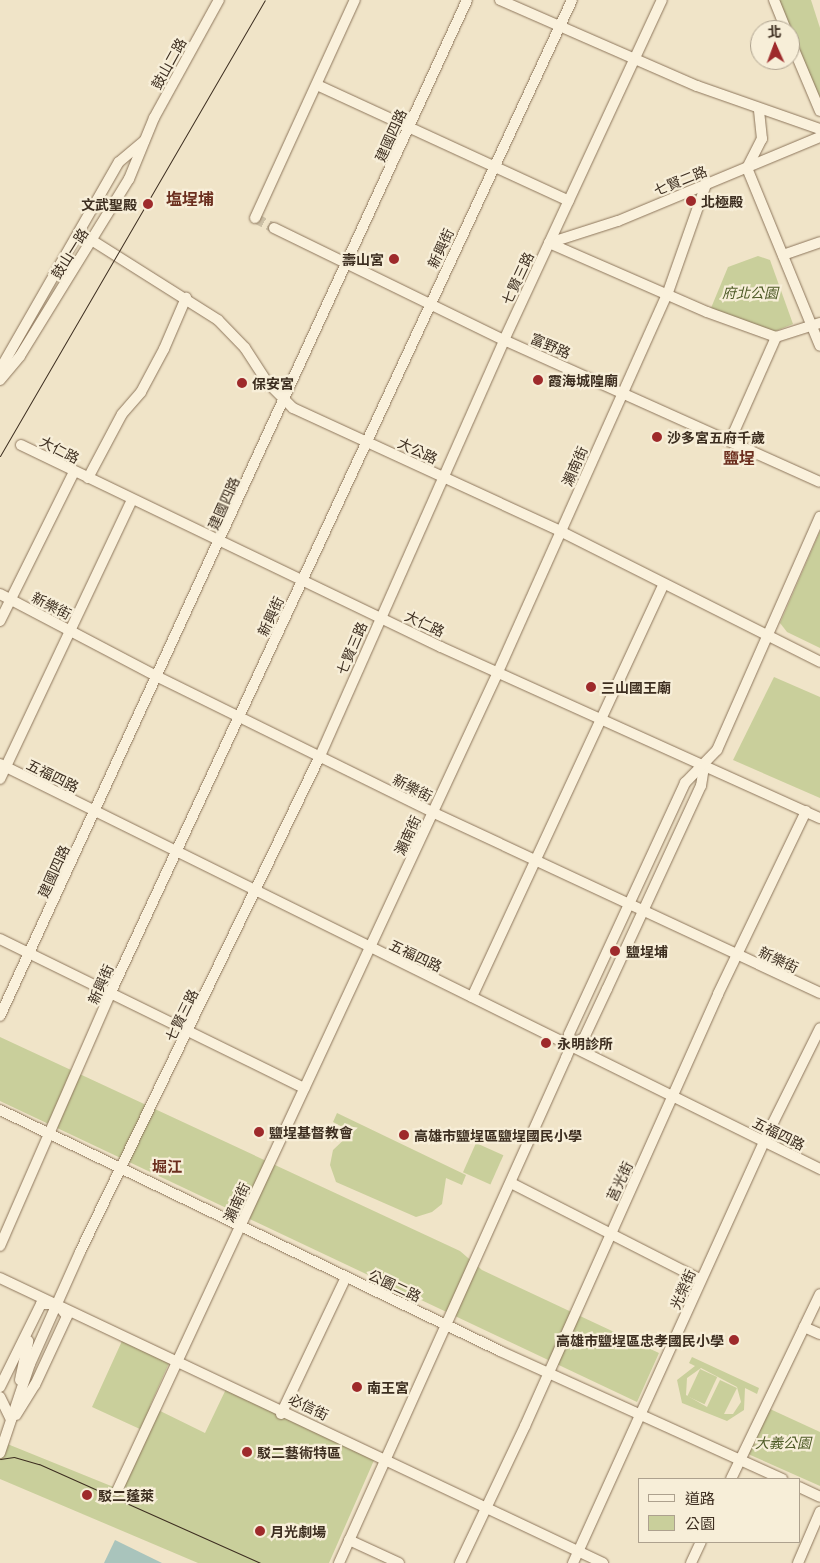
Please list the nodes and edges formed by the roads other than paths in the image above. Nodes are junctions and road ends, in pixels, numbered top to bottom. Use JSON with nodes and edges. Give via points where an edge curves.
{"nodes":[{"id":1,"x":219,"y":0,"type":"edge"},
{"id":2,"x":355,"y":0,"type":"edge"},
{"id":3,"x":467,"y":0,"type":"edge"},
{"id":4,"x":500,"y":0,"type":"edge"},
{"id":5,"x":572,"y":0,"type":"edge"},
{"id":6,"x":662,"y":0,"type":"edge"},
{"id":7,"x":774,"y":0,"type":"edge"},
{"id":8,"x":782,"y":20,"type":"edge"},
{"id":9,"x":559,"y":26,"type":"junction"},
{"id":10,"x":637,"y":59,"type":"junction"},
{"id":11,"x":800,"y":64,"type":"edge"},
{"id":12,"x":317,"y":85,"type":"junction"},
{"id":13,"x":759,"y":110,"type":"junction"},
{"id":14,"x":820,"y":112,"type":"edge"},
{"id":15,"x":408,"y":128,"type":"junction"},
{"id":16,"x":820,"y":129,"type":"edge"},
{"id":17,"x":820,"y":137,"type":"edge"},
{"id":18,"x":144,"y":141,"type":"junction"},
{"id":19,"x":493,"y":167,"type":"junction"},
{"id":20,"x":747,"y":168,"type":"junction"},
{"id":21,"x":706,"y":184,"type":"junction"},
{"id":22,"x":569,"y":201,"type":"junction"},
{"id":23,"x":255,"y":218,"type":"dead end"},
{"id":24,"x":274,"y":228,"type":"tunnel mouth"},
{"id":25,"x":93,"y":242,"type":"junction"},
{"id":26,"x":820,"y":242,"type":"edge"},
{"id":27,"x":549,"y":243,"type":"junction"},
{"id":28,"x":783,"y":256,"type":"junction"},
{"id":29,"x":345,"y":264,"type":"junction"},
{"id":30,"x":666,"y":295,"type":"junction"},
{"id":31,"x":186,"y":298,"type":"junction"},
{"id":32,"x":430,"y":303,"type":"junction"},
{"id":33,"x":816,"y":324,"type":"edge"},
{"id":34,"x":776,"y":337,"type":"junction"},
{"id":35,"x":504,"y":340,"type":"junction"},
{"id":36,"x":820,"y":346,"type":"edge"},
{"id":37,"x":0,"y":376,"type":"edge"},
{"id":38,"x":0,"y":380,"type":"edge"},
{"id":39,"x":623,"y":392,"type":"junction"},
{"id":40,"x":284,"y":401,"type":"junction"},
{"id":41,"x":366,"y":441,"type":"junction"},
{"id":42,"x":730,"y":441,"type":"junction"},
{"id":43,"x":22,"y":445,"type":"dead end"},
{"id":44,"x":74,"y":472,"type":"junction"},
{"id":45,"x":442,"y":477,"type":"junction"},
{"id":46,"x":88,"y":478,"type":"junction"},
{"id":47,"x":820,"y":482,"type":"edge"},
{"id":48,"x":132,"y":500,"type":"junction"},
{"id":49,"x":820,"y":517,"type":"edge"},
{"id":50,"x":560,"y":532,"type":"junction"},
{"id":51,"x":221,"y":542,"type":"junction"},
{"id":52,"x":302,"y":580,"type":"junction"},
{"id":53,"x":664,"y":584,"type":"junction"},
{"id":54,"x":0,"y":594,"type":"edge"},
{"id":55,"x":11,"y":599,"type":"junction"},
{"id":56,"x":379,"y":617,"type":"junction"},
{"id":57,"x":0,"y":621,"type":"edge"},
{"id":58,"x":70,"y":630,"type":"junction"},
{"id":59,"x":768,"y":636,"type":"junction"},
{"id":60,"x":820,"y":662,"type":"edge"},
{"id":61,"x":498,"y":672,"type":"junction"},
{"id":62,"x":158,"y":677,"type":"junction"},
{"id":63,"x":238,"y":717,"type":"junction"},
{"id":64,"x":602,"y":720,"type":"junction"},
{"id":65,"x":320,"y":756,"type":"junction"},
{"id":66,"x":3,"y":766,"type":"edge"},
{"id":67,"x":704,"y":768,"type":"junction"},
{"id":68,"x":0,"y":779,"type":"edge"},
{"id":69,"x":96,"y":811,"type":"junction"},
{"id":70,"x":806,"y":811,"type":"junction"},
{"id":71,"x":432,"y":812,"type":"junction"},
{"id":72,"x":820,"y":818,"type":"edge"},
{"id":73,"x":176,"y":852,"type":"junction"},
{"id":74,"x":536,"y":861,"type":"junction"},
{"id":75,"x":255,"y":892,"type":"junction"},
{"id":76,"x":630,"y":904,"type":"junction"},
{"id":77,"x":642,"y":910,"type":"junction"},
{"id":78,"x":0,"y":939,"type":"edge"},
{"id":79,"x":369,"y":948,"type":"junction"},
{"id":80,"x":31,"y":955,"type":"junction"},
{"id":81,"x":739,"y":956,"type":"junction"},
{"id":82,"x":820,"y":993,"type":"edge"},
{"id":83,"x":110,"y":994,"type":"junction"},
{"id":84,"x":472,"y":997,"type":"junction"},
{"id":85,"x":0,"y":1016,"type":"edge"},
{"id":86,"x":820,"y":1028,"type":"edge"},
{"id":87,"x":188,"y":1033,"type":"junction"},
{"id":88,"x":572,"y":1044,"type":"junction"},
{"id":89,"x":304,"y":1088,"type":"junction"},
{"id":90,"x":673,"y":1096,"type":"junction"},
{"id":91,"x":0,"y":1110,"type":"edge"},
{"id":92,"x":51,"y":1133,"type":"junction"},
{"id":93,"x":764,"y":1141,"type":"junction"},
{"id":94,"x":122,"y":1166,"type":"junction"},
{"id":95,"x":820,"y":1169,"type":"edge"},
{"id":96,"x":511,"y":1184,"type":"junction"},
{"id":97,"x":240,"y":1226,"type":"junction"},
{"id":98,"x":610,"y":1232,"type":"junction"},
{"id":99,"x":0,"y":1246,"type":"edge"},
{"id":100,"x":0,"y":1278,"type":"edge"},
{"id":101,"x":346,"y":1278,"type":"junction"},
{"id":102,"x":701,"y":1280,"type":"junction"},
{"id":103,"x":820,"y":1294,"type":"edge"},
{"id":104,"x":57,"y":1304,"type":"junction"},
{"id":105,"x":36,"y":1313,"type":"junction"},
{"id":106,"x":448,"y":1324,"type":"junction"},
{"id":107,"x":804,"y":1327,"type":"junction"},
{"id":108,"x":820,"y":1334,"type":"edge"},
{"id":109,"x":178,"y":1360,"type":"junction"},
{"id":110,"x":548,"y":1373,"type":"junction"},
{"id":111,"x":0,"y":1387,"type":"edge"},
{"id":112,"x":0,"y":1397,"type":"edge"},
{"id":113,"x":18,"y":1397,"type":"junction"},
{"id":114,"x":282,"y":1412,"type":"junction"},
{"id":115,"x":640,"y":1414,"type":"junction"},
{"id":116,"x":9,"y":1424,"type":"junction"},
{"id":117,"x":0,"y":1453,"type":"edge"},
{"id":118,"x":388,"y":1459,"type":"junction"},
{"id":119,"x":741,"y":1460,"type":"junction"},
{"id":120,"x":732,"y":1478,"type":"edge"},
{"id":121,"x":780,"y":1478,"type":"edge"},
{"id":122,"x":800,"y":1487,"type":"edge"},
{"id":123,"x":117,"y":1491,"type":"dead end"},
{"id":124,"x":820,"y":1497,"type":"edge"},
{"id":125,"x":486,"y":1506,"type":"junction"},
{"id":126,"x":820,"y":1512,"type":"edge"},
{"id":127,"x":349,"y":1540,"type":"junction"},
{"id":128,"x":701,"y":1543,"type":"edge"},
{"id":129,"x":578,"y":1551,"type":"junction"},
{"id":130,"x":339,"y":1563,"type":"edge"},
{"id":131,"x":400,"y":1563,"type":"edge"},
{"id":132,"x":460,"y":1563,"type":"edge"},
{"id":133,"x":573,"y":1563,"type":"edge"},
{"id":134,"x":604,"y":1563,"type":"edge"},
{"id":135,"x":691,"y":1563,"type":"edge"},
{"id":136,"x":798,"y":1563,"type":"edge"}],
"edges":[{"from":1,"to":18,"type":"street","name":"鼓山二路"},
{"from":2,"to":12,"type":"street"},
{"from":3,"to":15,"type":"street","name":"建國四路"},
{"from":4,"to":9,"type":"street"},
{"from":5,"to":9,"type":"street","name":"新興街"},
{"from":6,"to":10,"type":"street","name":"七賢三路"},
{"from":7,"to":8,"type":"street"},
{"from":9,"to":10,"type":"street"},
{"from":9,"to":19,"type":"street","name":"新興街"},
{"from":10,"to":13,"type":"street"},
{"from":10,"to":22,"type":"street","name":"七賢三路"},
{"from":11,"to":14,"type":"street"},
{"from":12,"to":15,"type":"street"},
{"from":12,"to":23,"type":"street"},
{"from":13,"to":16,"type":"street"},
{"from":13,"to":20,"type":"street","via":[[762,139]]},
{"from":15,"to":19,"type":"street"},
{"from":15,"to":29,"type":"street","name":"建國四路"},
{"from":17,"to":20,"type":"street","name":"七賢二路"},
{"from":18,"to":25,"type":"street","name":"鼓山一路","via":[[134,171]]},
{"from":18,"to":37,"type":"street","name":"鼓山一路","via":[[119,162],[2,366]]},
{"from":19,"to":22,"type":"street"},
{"from":19,"to":32,"type":"street","name":"新興街"},
{"from":20,"to":21,"type":"street","name":"七賢二路"},
{"from":20,"to":28,"type":"street"},
{"from":21,"to":27,"type":"street","name":"七賢二路","via":[[618,221]]},
{"from":21,"to":30,"type":"street","name":"瀨南街"},
{"from":22,"to":27,"type":"street","name":"七賢三路"},
{"from":24,"to":29,"type":"street","name":"富野路"},
{"from":25,"to":31,"type":"street","name":"大公路"},
{"from":25,"to":38,"type":"street","name":"鼓山一路","via":[[20,356]]},
{"from":26,"to":28,"type":"street"},
{"from":27,"to":30,"type":"street"},
{"from":27,"to":35,"type":"street","name":"七賢三路"},
{"from":28,"to":33,"type":"street"},
{"from":29,"to":32,"type":"street","name":"富野路"},
{"from":29,"to":40,"type":"street","name":"建國四路"},
{"from":30,"to":34,"type":"street"},
{"from":30,"to":39,"type":"street","name":"瀨南街"},
{"from":31,"to":40,"type":"street","name":"大公路","via":[[235,335]]},
{"from":31,"to":46,"type":"street","via":[[141,392],[122,414]]},
{"from":32,"to":35,"type":"street","name":"富野路"},
{"from":32,"to":41,"type":"street","name":"新興街"},
{"from":33,"to":34,"type":"street"},
{"from":33,"to":36,"type":"street"},
{"from":34,"to":42,"type":"street"},
{"from":35,"to":39,"type":"street","name":"富野路"},
{"from":35,"to":45,"type":"street","name":"七賢三路"},
{"from":39,"to":42,"type":"street","name":"富野路"},
{"from":39,"to":50,"type":"street","name":"瀨南街"},
{"from":40,"to":41,"type":"street","name":"大公路"},
{"from":40,"to":51,"type":"street","name":"建國四路"},
{"from":41,"to":45,"type":"street","name":"大公路"},
{"from":41,"to":52,"type":"street","name":"新興街"},
{"from":42,"to":47,"type":"street","name":"富野路"},
{"from":43,"to":44,"type":"street","name":"大仁路"},
{"from":44,"to":46,"type":"street","name":"大仁路"},
{"from":44,"to":55,"type":"street"},
{"from":45,"to":50,"type":"street","name":"大公路"},
{"from":45,"to":56,"type":"street","name":"七賢三路"},
{"from":46,"to":48,"type":"street","name":"大仁路"},
{"from":48,"to":51,"type":"street","name":"大仁路"},
{"from":48,"to":58,"type":"street"},
{"from":49,"to":59,"type":"street"},
{"from":50,"to":53,"type":"street","name":"大公路"},
{"from":50,"to":61,"type":"street","name":"瀨南街"},
{"from":51,"to":52,"type":"street","name":"大仁路"},
{"from":51,"to":62,"type":"street","name":"建國四路"},
{"from":52,"to":56,"type":"street","name":"大仁路"},
{"from":52,"to":63,"type":"street","name":"新興街"},
{"from":53,"to":59,"type":"street","name":"大公路"},
{"from":53,"to":64,"type":"street"},
{"from":54,"to":55,"type":"street","name":"新樂街"},
{"from":55,"to":57,"type":"street"},
{"from":55,"to":58,"type":"street","name":"新樂街"},
{"from":56,"to":61,"type":"street","name":"大仁路"},
{"from":56,"to":65,"type":"street","name":"七賢三路"},
{"from":58,"to":62,"type":"street","name":"新樂街"},
{"from":58,"to":66,"type":"street"},
{"from":59,"to":60,"type":"street","name":"大公路"},
{"from":59,"to":67,"type":"street","via":[[717,750]]},
{"from":61,"to":64,"type":"street","name":"大仁路"},
{"from":61,"to":71,"type":"street","name":"瀨南街"},
{"from":62,"to":63,"type":"street","name":"新樂街"},
{"from":62,"to":69,"type":"street","name":"建國四路"},
{"from":63,"to":65,"type":"street","name":"新樂街"},
{"from":63,"to":73,"type":"street","name":"新興街"},
{"from":64,"to":67,"type":"street","name":"大仁路"},
{"from":64,"to":74,"type":"street"},
{"from":65,"to":71,"type":"street","name":"新樂街"},
{"from":65,"to":75,"type":"street","name":"七賢三路"},
{"from":66,"to":68,"type":"street"},
{"from":66,"to":69,"type":"street","name":"五福四路"},
{"from":67,"to":70,"type":"street","name":"大仁路"},
{"from":67,"to":76,"type":"street","via":[[685,783]]},
{"from":67,"to":77,"type":"street","via":[[701,786]]},
{"from":69,"to":73,"type":"street","name":"五福四路"},
{"from":69,"to":80,"type":"street","name":"建國四路"},
{"from":70,"to":72,"type":"street","name":"大仁路"},
{"from":70,"to":81,"type":"street","name":"莒光街"},
{"from":71,"to":74,"type":"street","name":"新樂街"},
{"from":71,"to":79,"type":"street","name":"瀨南街"},
{"from":73,"to":75,"type":"street","name":"五福四路"},
{"from":73,"to":83,"type":"street","name":"新興街"},
{"from":74,"to":76,"type":"street","name":"新樂街"},
{"from":74,"to":84,"type":"street"},
{"from":75,"to":79,"type":"street","name":"五福四路"},
{"from":75,"to":87,"type":"street","name":"七賢三路"},
{"from":76,"to":77,"type":"street","name":"新樂街"},
{"from":76,"to":88,"type":"street","via":[[569,1034]]},
{"from":77,"to":81,"type":"street","name":"新樂街"},
{"from":77,"to":88,"type":"street","via":[[584,1038]]},
{"from":78,"to":80,"type":"street"},
{"from":79,"to":84,"type":"street","name":"五福四路"},
{"from":79,"to":89,"type":"street","name":"瀨南街"},
{"from":80,"to":83,"type":"street"},
{"from":80,"to":85,"type":"street","name":"建國四路"},
{"from":81,"to":82,"type":"street","name":"新樂街"},
{"from":81,"to":90,"type":"street","name":"莒光街"},
{"from":83,"to":87,"type":"street"},
{"from":83,"to":92,"type":"street","name":"新興街"},
{"from":84,"to":88,"type":"street","name":"五福四路"},
{"from":86,"to":93,"type":"street","name":"光榮街"},
{"from":87,"to":89,"type":"street"},
{"from":87,"to":94,"type":"street","name":"七賢三路"},
{"from":88,"to":90,"type":"street","name":"五福四路"},
{"from":88,"to":96,"type":"street"},
{"from":89,"to":97,"type":"street","name":"瀨南街"},
{"from":90,"to":93,"type":"street","name":"五福四路"},
{"from":90,"to":98,"type":"street","name":"莒光街"},
{"from":91,"to":92,"type":"street","name":"公園二路"},
{"from":92,"to":94,"type":"street","name":"公園二路"},
{"from":92,"to":99,"type":"street","name":"新興街"},
{"from":93,"to":95,"type":"street","name":"五福四路"},
{"from":93,"to":102,"type":"street","name":"光榮街"},
{"from":94,"to":97,"type":"street","name":"公園二路"},
{"from":94,"to":104,"type":"street","name":"七賢三路"},
{"from":96,"to":98,"type":"street"},
{"from":96,"to":106,"type":"street"},
{"from":97,"to":101,"type":"street","name":"公園二路"},
{"from":97,"to":109,"type":"street","name":"瀨南街"},
{"from":98,"to":102,"type":"street"},
{"from":98,"to":110,"type":"street","name":"莒光街"},
{"from":100,"to":104,"type":"street","name":"必信街"},
{"from":101,"to":106,"type":"street","name":"公園二路"},
{"from":101,"to":114,"type":"street"},
{"from":102,"to":115,"type":"street","name":"光榮街"},
{"from":103,"to":107,"type":"street"},
{"from":104,"to":105,"type":"street","via":[[40,1304]]},
{"from":104,"to":109,"type":"street","name":"必信街"},
{"from":104,"to":113,"type":"street","name":"七賢三路"},
{"from":104,"to":116,"type":"street","name":"七賢三路","via":[[67,1316],[35,1385]]},
{"from":105,"to":111,"type":"street"},
{"from":105,"to":113,"type":"street","name":"七賢三路","via":[[21,1363]]},
{"from":106,"to":110,"type":"street","name":"公園二路"},
{"from":106,"to":118,"type":"street"},
{"from":107,"to":108,"type":"street"},
{"from":107,"to":119,"type":"street"},
{"from":109,"to":114,"type":"street","name":"必信街"},
{"from":109,"to":123,"type":"street","name":"瀨南街"},
{"from":110,"to":115,"type":"street","name":"公園二路"},
{"from":110,"to":125,"type":"street","name":"莒光街"},
{"from":112,"to":116,"type":"street"},
{"from":113,"to":116,"type":"street","name":"七賢三路"},
{"from":114,"to":118,"type":"street","name":"必信街"},
{"from":115,"to":119,"type":"street","name":"公園二路"},
{"from":115,"to":129,"type":"street","name":"光榮街"},
{"from":116,"to":117,"type":"street","name":"七賢三路"},
{"from":118,"to":125,"type":"street","name":"必信街"},
{"from":118,"to":127,"type":"street"},
{"from":119,"to":120,"type":"street"},
{"from":119,"to":121,"type":"street","name":"公園二路"},
{"from":122,"to":124,"type":"street"},
{"from":125,"to":129,"type":"street","name":"必信街"},
{"from":125,"to":132,"type":"street","name":"莒光街"},
{"from":126,"to":136,"type":"street"},
{"from":127,"to":130,"type":"street"},
{"from":127,"to":131,"type":"street"},
{"from":128,"to":135,"type":"street"},
{"from":129,"to":133,"type":"street","name":"光榮街"},
{"from":129,"to":134,"type":"street","name":"必信街"}]}
